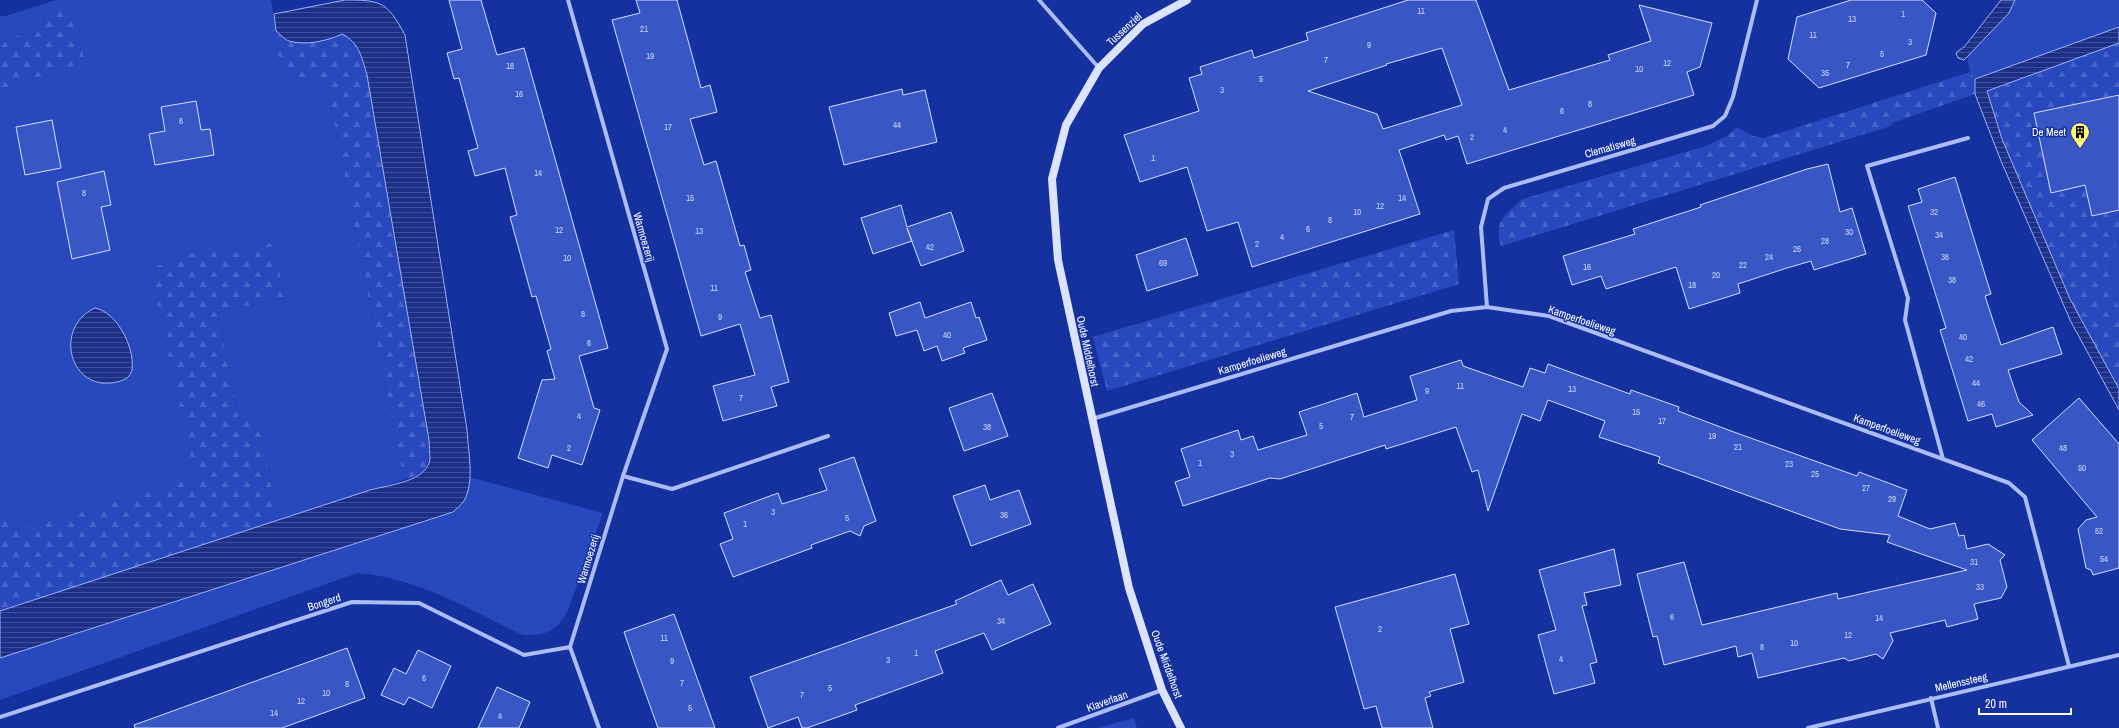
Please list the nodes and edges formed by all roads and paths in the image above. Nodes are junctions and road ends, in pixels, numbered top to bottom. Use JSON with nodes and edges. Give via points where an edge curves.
{"nodes":[{"id":1,"x":568,"y":0,"type":"edge"},
{"id":2,"x":1039,"y":0,"type":"edge"},
{"id":3,"x":1187,"y":0,"type":"edge"},
{"id":4,"x":1757,"y":0,"type":"edge"},
{"id":5,"x":1099,"y":68,"type":"junction"},
{"id":6,"x":1968,"y":138,"type":"dead end"},
{"id":7,"x":1487,"y":307,"type":"junction"},
{"id":8,"x":1091,"y":419,"type":"junction"},
{"id":9,"x":828,"y":436,"type":"dead end"},
{"id":10,"x":1943,"y":459,"type":"junction"},
{"id":11,"x":623,"y":476,"type":"junction"},
{"id":12,"x":570,"y":647,"type":"junction"},
{"id":13,"x":2119,"y":655,"type":"edge"},
{"id":14,"x":2069,"y":666,"type":"junction"},
{"id":15,"x":1162,"y":690,"type":"junction"},
{"id":16,"x":1931,"y":698,"type":"junction"},
{"id":17,"x":0,"y":717,"type":"edge"},
{"id":18,"x":599,"y":728,"type":"edge"},
{"id":19,"x":1058,"y":728,"type":"edge"},
{"id":20,"x":1181,"y":728,"type":"edge"},
{"id":21,"x":1808,"y":728,"type":"edge"},
{"id":22,"x":1938,"y":728,"type":"edge"}],
"edges":[{"from":1,"to":11,"type":"street","name":"Warmoezerij","via":[[667,349]]},
{"from":2,"to":5,"type":"street"},
{"from":3,"to":5,"type":"street","name":"Tussenziel","via":[[1143,24]]},
{"from":4,"to":7,"type":"street","name":"Clematisweg","via":[[1733,96],[1725,116],[1713,126],[1504,188],[1488,199],[1481,226]]},
{"from":5,"to":8,"type":"street","name":"Oude Middelhorst","via":[[1066,124],[1052,179],[1058,260]]},
{"from":6,"to":10,"type":"street","name":"Kamperfoelieweg","via":[[1867,166],[1908,298],[1905,320]]},
{"from":7,"to":8,"type":"street","name":"Kamperfoelieweg","via":[[1451,311]]},
{"from":7,"to":10,"type":"street","name":"Kamperfoelieweg","via":[[1548,316]]},
{"from":8,"to":15,"type":"street","name":"Oude Middelhorst","via":[[1129,588]]},
{"from":9,"to":11,"type":"street","via":[[672,489]]},
{"from":10,"to":14,"type":"street","name":"Kamperfoelieweg","via":[[2009,483],[2025,497]]},
{"from":11,"to":12,"type":"street","name":"Warmoezerij"},
{"from":12,"to":17,"type":"street","name":"Bongerd","via":[[524,655],[419,603],[352,602]]},
{"from":12,"to":18,"type":"street"},
{"from":13,"to":14,"type":"street","name":"Mellenssteeg"},
{"from":14,"to":16,"type":"street","name":"Mellenssteeg"},
{"from":15,"to":19,"type":"street","name":"Klaverlaan"},
{"from":15,"to":20,"type":"street","name":"Oude Middelhorst"},
{"from":16,"to":21,"type":"street","name":"Mellenssteeg"},
{"from":16,"to":22,"type":"street"}]}
